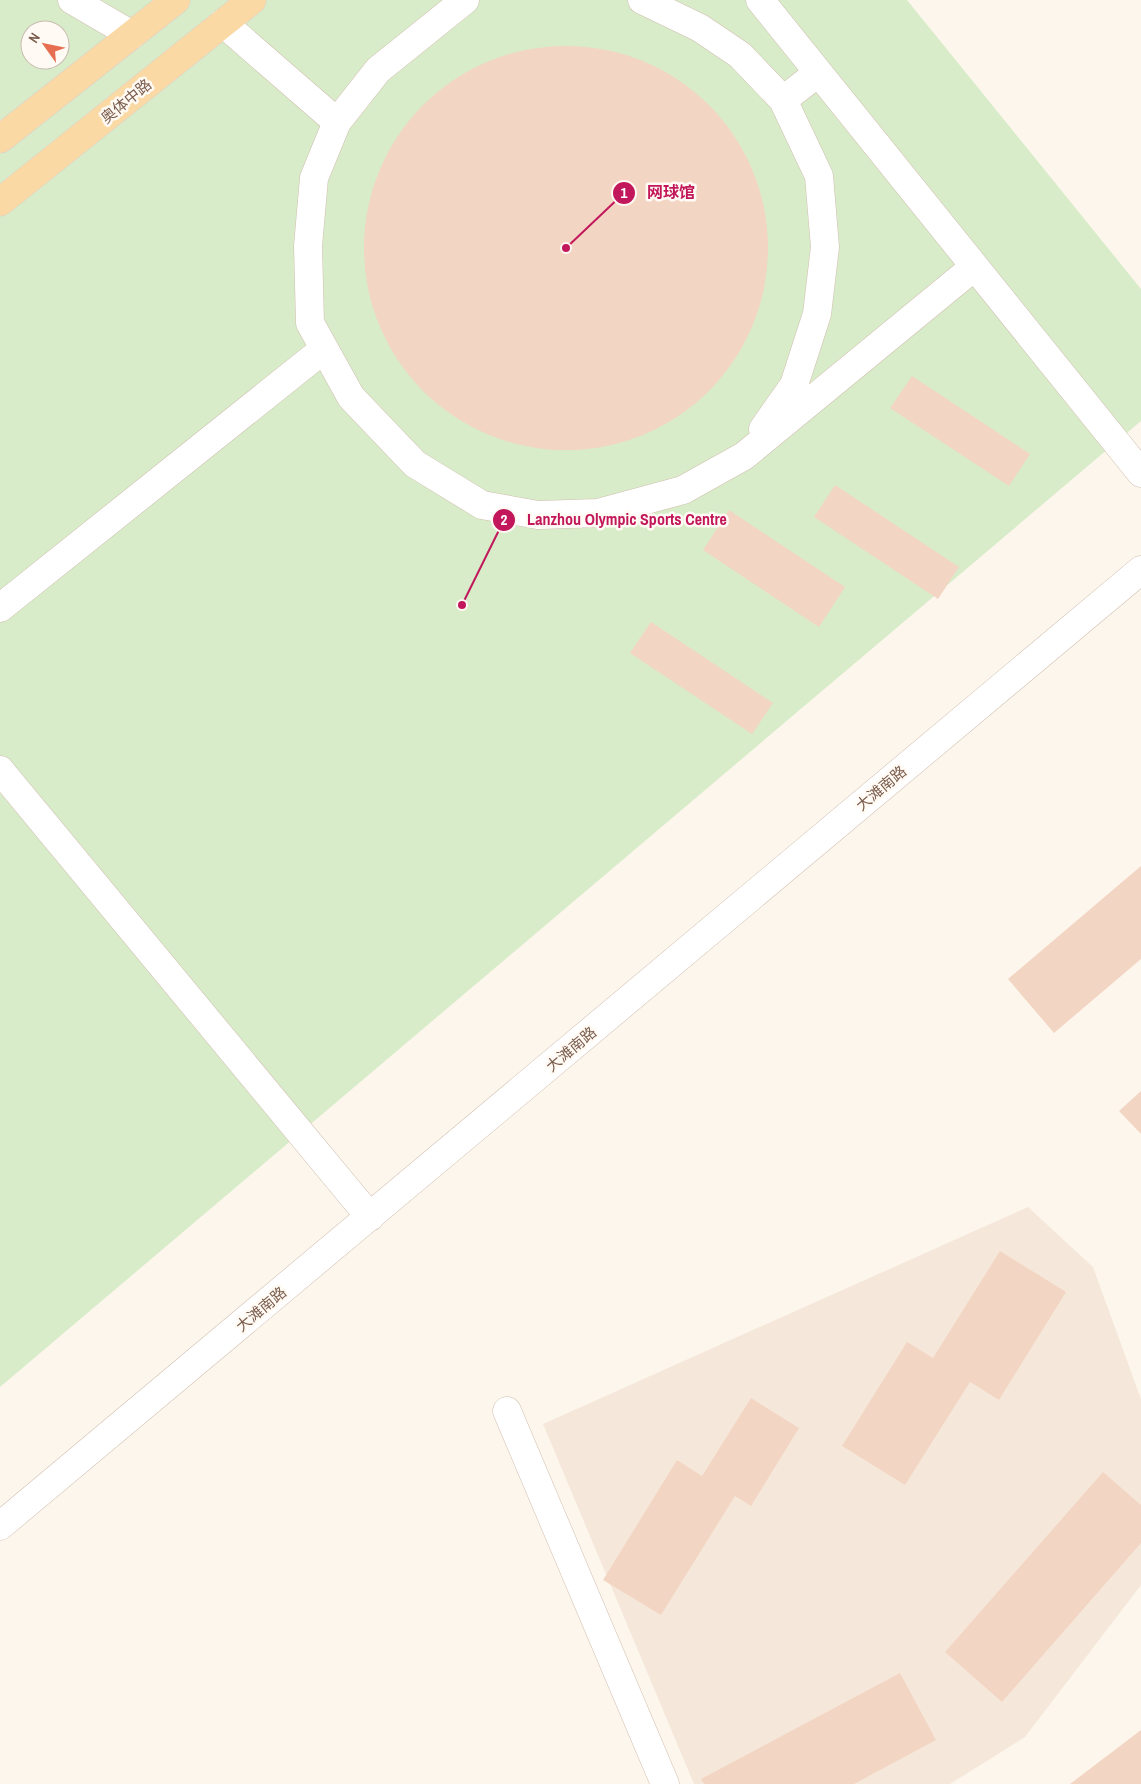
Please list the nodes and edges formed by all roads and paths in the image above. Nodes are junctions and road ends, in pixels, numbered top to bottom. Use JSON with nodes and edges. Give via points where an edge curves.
{"nodes":[{"id":1,"x":72,"y":0,"type":"edge"},
{"id":2,"x":176,"y":0,"type":"edge"},
{"id":3,"x":252,"y":0,"type":"edge"},
{"id":4,"x":642,"y":0,"type":"edge"},
{"id":5,"x":760,"y":0,"type":"edge"},
{"id":6,"x":469,"y":1,"type":"edge"},
{"id":7,"x":223,"y":24,"type":"junction"},
{"id":8,"x":132,"y":35,"type":"junction"},
{"id":9,"x":818,"y":73,"type":"junction"},
{"id":10,"x":783,"y":100,"type":"junction"},
{"id":11,"x":337,"y":122,"type":"junction"},
{"id":12,"x":0,"y":139,"type":"edge"},
{"id":13,"x":0,"y":202,"type":"edge"},
{"id":14,"x":974,"y":267,"type":"junction"},
{"id":15,"x":324,"y":348,"type":"junction"},
{"id":16,"x":744,"y":456,"type":"junction"},
{"id":17,"x":1141,"y":473,"type":"edge"},
{"id":18,"x":1141,"y":570,"type":"edge"},
{"id":19,"x":0,"y":608,"type":"edge"},
{"id":20,"x":0,"y":770,"type":"edge"},
{"id":21,"x":370,"y":1217,"type":"junction"},
{"id":22,"x":507,"y":1411,"type":"dead end"},
{"id":23,"x":0,"y":1526,"type":"edge"},
{"id":24,"x":665,"y":1784,"type":"edge"}],
"edges":[{"from":1,"to":8,"type":"street"},
{"from":2,"to":8,"type":"main road"},
{"from":3,"to":7,"type":"main road","name":"奥体中路"},
{"from":4,"to":10,"type":"street","via":[[700,28],[740,55]]},
{"from":5,"to":9,"type":"street"},
{"from":6,"to":11,"type":"street","via":[[378,70]]},
{"from":7,"to":11,"type":"street"},
{"from":7,"to":13,"type":"main road","name":"奥体中路"},
{"from":8,"to":12,"type":"main road"},
{"from":9,"to":10,"type":"street"},
{"from":9,"to":14,"type":"street"},
{"from":10,"to":16,"type":"street","via":[[819,176],[825,247],[817,314],[794,385]]},
{"from":11,"to":15,"type":"street","via":[[314,178],[308,246],[310,323]]},
{"from":14,"to":16,"type":"street"},
{"from":14,"to":17,"type":"street"},
{"from":15,"to":16,"type":"street","via":[[351,397],[415,464],[482,505],[538,514],[598,513],[683,490]]},
{"from":15,"to":19,"type":"street"},
{"from":18,"to":21,"type":"street","name":"大滩南路"},
{"from":20,"to":21,"type":"street"},
{"from":21,"to":23,"type":"street","name":"大滩南路"},
{"from":22,"to":24,"type":"street"}]}
